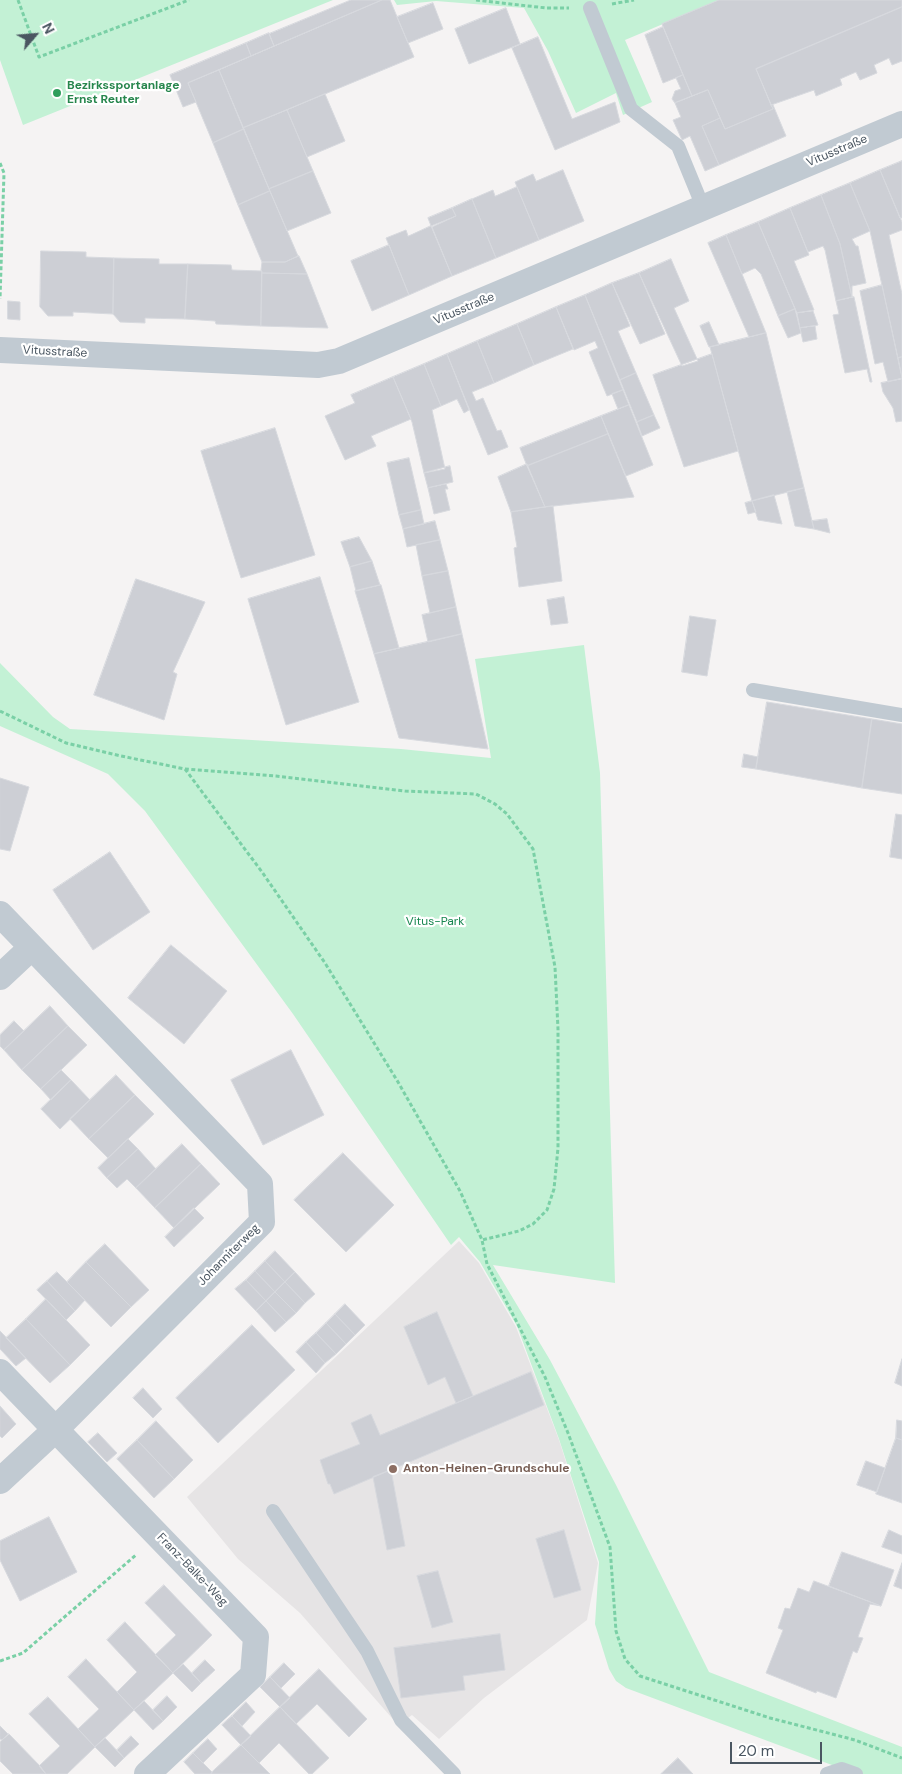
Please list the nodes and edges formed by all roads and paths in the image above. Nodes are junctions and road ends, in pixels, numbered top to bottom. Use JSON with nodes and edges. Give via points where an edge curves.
{"nodes":[{"id":1,"x":18,"y":0,"type":"edge"},
{"id":2,"x":189,"y":0,"type":"edge"},
{"id":3,"x":476,"y":0,"type":"edge"},
{"id":4,"x":634,"y":0,"type":"edge"},
{"id":5,"x":590,"y":8,"type":"junction"},
{"id":6,"x":902,"y":124,"type":"edge"},
{"id":7,"x":0,"y":163,"type":"edge"},
{"id":8,"x":704,"y":207,"type":"junction"},
{"id":9,"x":0,"y":299,"type":"edge"},
{"id":10,"x":0,"y":350,"type":"edge"},
{"id":11,"x":753,"y":690,"type":"dead end"},
{"id":12,"x":0,"y":711,"type":"edge"},
{"id":13,"x":902,"y":715,"type":"edge"},
{"id":14,"x":185,"y":769,"type":"junction"},
{"id":15,"x":0,"y":914,"type":"edge"},
{"id":16,"x":31,"y":948,"type":"junction"},
{"id":17,"x":0,"y":977,"type":"edge"},
{"id":18,"x":482,"y":1240,"type":"junction"},
{"id":19,"x":0,"y":1372,"type":"edge"},
{"id":20,"x":55,"y":1430,"type":"junction"},
{"id":21,"x":0,"y":1481,"type":"edge"},
{"id":22,"x":273,"y":1511,"type":"dead end"},
{"id":23,"x":158,"y":1535,"type":"junction"},
{"id":24,"x":0,"y":1661,"type":"edge"},
{"id":25,"x":902,"y":1758,"type":"edge"},
{"id":26,"x":147,"y":1774,"type":"edge"},
{"id":27,"x":454,"y":1774,"type":"edge"},
{"id":28,"x":827,"y":1774,"type":"edge"},
{"id":29,"x":856,"y":1774,"type":"edge"}],
"edges":[{"from":1,"to":2,"type":"path","via":[[39,56]]},
{"from":3,"to":5,"type":"path","via":[[546,8]]},
{"from":4,"to":5,"type":"path"},
{"from":5,"to":8,"type":"lane","via":[[631,109],[678,146]]},
{"from":6,"to":8,"type":"street","name":"Vitusstraße"},
{"from":7,"to":9,"type":"path","via":[[4,173]]},
{"from":8,"to":10,"type":"street","name":"Vitusstraße","via":[[339,362],[318,365]]},
{"from":11,"to":13,"type":"lane"},
{"from":12,"to":14,"type":"path","via":[[66,743]]},
{"from":14,"to":18,"type":"path","via":[[325,963],[460,1191]]},
{"from":14,"to":18,"type":"path","via":[[405,791],[476,794],[507,814],[533,849],[555,967],[558,1148],[554,1189],[547,1210],[533,1224]]},
{"from":15,"to":16,"type":"street","name":"Johanniterweg"},
{"from":16,"to":17,"type":"street"},
{"from":16,"to":20,"type":"street","name":"Johanniterweg","via":[[260,1184],[262,1222]]},
{"from":18,"to":25,"type":"path","via":[[487,1264],[545,1377],[610,1547],[616,1631],[625,1659],[640,1676],[770,1718],[855,1740]]},
{"from":19,"to":20,"type":"street","name":"Franz-Balke-Weg"},
{"from":20,"to":21,"type":"street","name":"Johanniterweg"},
{"from":20,"to":23,"type":"street","name":"Franz-Balke-Weg"},
{"from":22,"to":27,"type":"lane","via":[[367,1651],[401,1720]]},
{"from":23,"to":24,"type":"path","via":[[23,1653]]},
{"from":23,"to":26,"type":"street","name":"Franz-Balke-Weg","via":[[256,1637],[253,1675]]},
{"from":28,"to":29,"type":"lane","via":[[842,1769]]}]}
